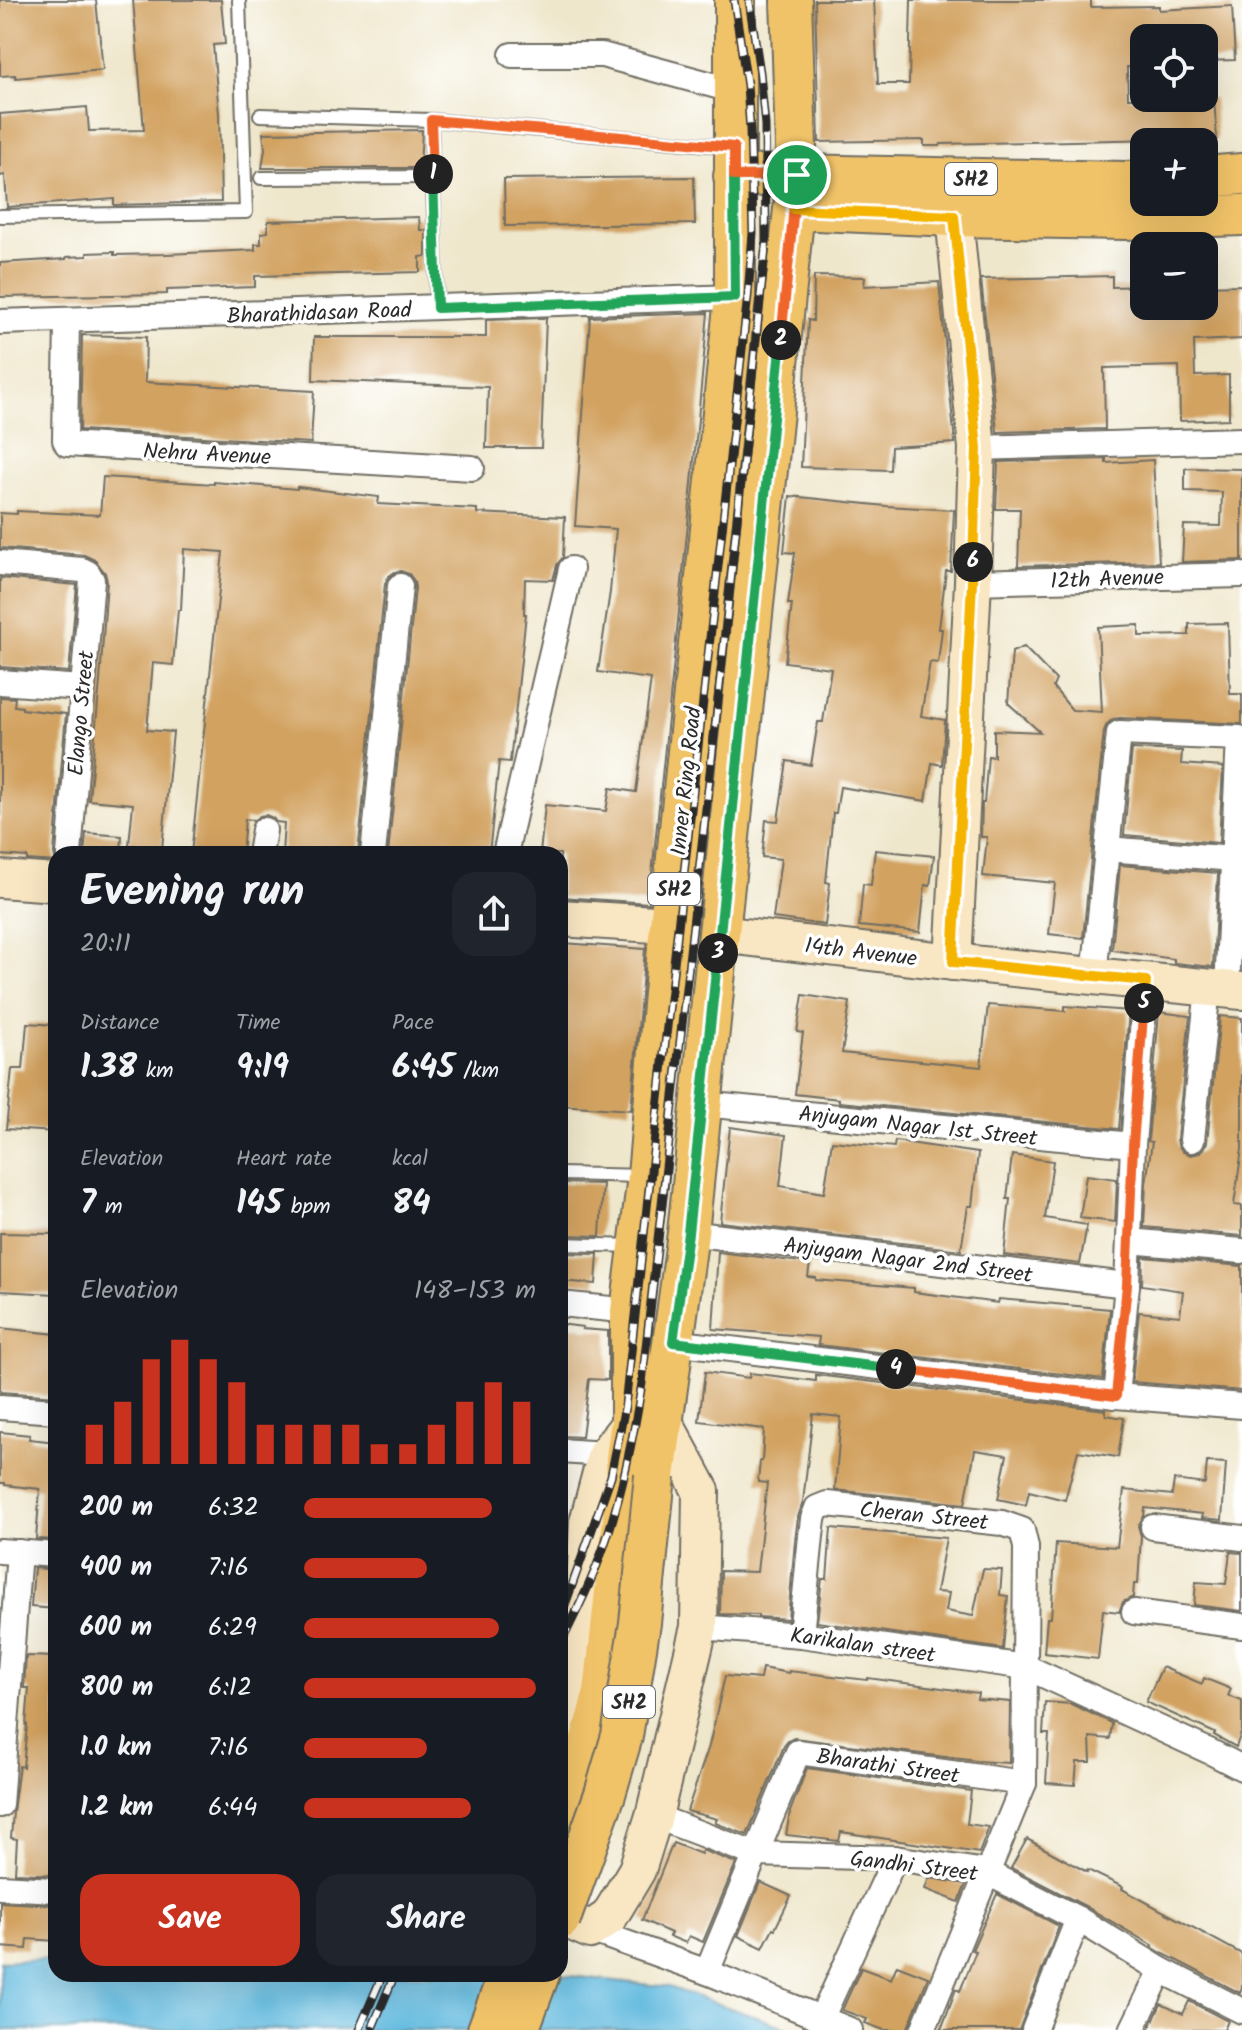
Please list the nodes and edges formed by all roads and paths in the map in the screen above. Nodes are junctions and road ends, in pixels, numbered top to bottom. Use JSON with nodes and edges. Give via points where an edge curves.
{"nodes":[{"id":1,"x":239,"y":0,"type":"edge"},
{"id":2,"x":735,"y":0,"type":"edge"},
{"id":3,"x":791,"y":0,"type":"edge"},
{"id":4,"x":512,"y":55,"type":"dead end"},
{"id":5,"x":735,"y":91,"type":"junction"},
{"id":6,"x":260,"y":115,"type":"dead end"},
{"id":7,"x":431,"y":120,"type":"junction"},
{"id":8,"x":734,"y":161,"type":"junction"},
{"id":9,"x":1242,"y":174,"type":"edge"},
{"id":10,"x":1218,"y":176,"type":"edge"},
{"id":11,"x":433,"y":177,"type":"junction"},
{"id":12,"x":261,"y":178,"type":"dead end"},
{"id":13,"x":796,"y":192,"type":"junction"},
{"id":14,"x":1130,"y":194,"type":"edge"},
{"id":15,"x":1130,"y":194,"type":"edge"},
{"id":16,"x":1218,"y":210,"type":"edge"},
{"id":17,"x":1242,"y":215,"type":"edge"},
{"id":18,"x":0,"y":216,"type":"edge"},
{"id":19,"x":954,"y":216,"type":"junction"},
{"id":20,"x":735,"y":297,"type":"junction"},
{"id":21,"x":437,"y":308,"type":"junction"},
{"id":22,"x":67,"y":321,"type":"junction"},
{"id":23,"x":0,"y":322,"type":"edge"},
{"id":24,"x":1242,"y":440,"type":"edge"},
{"id":25,"x":977,"y":448,"type":"junction"},
{"id":26,"x":472,"y":468,"type":"dead end"},
{"id":27,"x":0,"y":563,"type":"edge"},
{"id":28,"x":571,"y":569,"type":"dead end"},
{"id":29,"x":1242,"y":575,"type":"edge"},
{"id":30,"x":973,"y":582,"type":"junction"},
{"id":31,"x":400,"y":586,"type":"dead end"},
{"id":32,"x":0,"y":682,"type":"edge"},
{"id":33,"x":82,"y":688,"type":"junction"},
{"id":34,"x":1241,"y":738,"type":"edge"},
{"id":35,"x":264,"y":830,"type":"dead end"},
{"id":36,"x":70,"y":846,"type":"edge"},
{"id":37,"x":261,"y":846,"type":"edge"},
{"id":38,"x":374,"y":846,"type":"edge"},
{"id":39,"x":507,"y":846,"type":"edge"},
{"id":40,"x":1107,"y":849,"type":"junction"},
{"id":41,"x":1234,"y":859,"type":"junction"},
{"id":42,"x":0,"y":879,"type":"edge"},
{"id":43,"x":48,"y":882,"type":"edge"},
{"id":44,"x":568,"y":919,"type":"edge"},
{"id":45,"x":670,"y":925,"type":"junction"},
{"id":46,"x":720,"y":934,"type":"junction"},
{"id":47,"x":953,"y":962,"type":"junction"},
{"id":48,"x":1094,"y":976,"type":"junction"},
{"id":49,"x":1146,"y":981,"type":"junction"},
{"id":50,"x":1226,"y":989,"type":"edge"},
{"id":51,"x":702,"y":1104,"type":"junction"},
{"id":52,"x":1192,"y":1140,"type":"dead end"},
{"id":53,"x":1133,"y":1145,"type":"junction"},
{"id":54,"x":568,"y":1174,"type":"edge"},
{"id":55,"x":648,"y":1176,"type":"junction"},
{"id":56,"x":688,"y":1233,"type":"junction"},
{"id":57,"x":1129,"y":1241,"type":"junction"},
{"id":58,"x":568,"y":1244,"type":"edge"},
{"id":59,"x":639,"y":1247,"type":"junction"},
{"id":60,"x":1242,"y":1251,"type":"edge"},
{"id":61,"x":1127,"y":1285,"type":"junction"},
{"id":62,"x":568,"y":1305,"type":"edge"},
{"id":63,"x":631,"y":1311,"type":"junction"},
{"id":64,"x":673,"y":1342,"type":"junction"},
{"id":65,"x":1116,"y":1396,"type":"junction"},
{"id":66,"x":1242,"y":1406,"type":"edge"},
{"id":67,"x":0,"y":1407,"type":"edge"},
{"id":68,"x":48,"y":1410,"type":"edge"},
{"id":69,"x":647,"y":1422,"type":"junction"},
{"id":70,"x":568,"y":1453,"type":"edge"},
{"id":71,"x":629,"y":1471,"type":"junction"},
{"id":72,"x":1153,"y":1527,"type":"dead end"},
{"id":73,"x":1242,"y":1538,"type":"edge"},
{"id":74,"x":10,"y":1552,"type":"edge"},
{"id":75,"x":48,"y":1554,"type":"edge"},
{"id":76,"x":572,"y":1594,"type":"edge"},
{"id":77,"x":1134,"y":1612,"type":"dead end"},
{"id":78,"x":1242,"y":1626,"type":"edge"},
{"id":79,"x":699,"y":1627,"type":"junction"},
{"id":80,"x":801,"y":1635,"type":"junction"},
{"id":81,"x":1026,"y":1667,"type":"junction"},
{"id":82,"x":568,"y":1703,"type":"edge"},
{"id":83,"x":1240,"y":1763,"type":"edge"},
{"id":84,"x":1024,"y":1783,"type":"junction"},
{"id":85,"x":0,"y":1805,"type":"edge"},
{"id":86,"x":568,"y":1813,"type":"edge"},
{"id":87,"x":654,"y":1816,"type":"junction"},
{"id":88,"x":754,"y":1854,"type":"junction"},
{"id":89,"x":895,"y":1858,"type":"junction"},
{"id":90,"x":986,"y":1872,"type":"junction"},
{"id":91,"x":0,"y":1887,"type":"edge"},
{"id":92,"x":48,"y":1890,"type":"edge"},
{"id":93,"x":1078,"y":1919,"type":"junction"},
{"id":94,"x":570,"y":1922,"type":"edge"},
{"id":95,"x":1161,"y":1970,"type":"junction"},
{"id":96,"x":707,"y":1972,"type":"junction"},
{"id":97,"x":506,"y":1982,"type":"edge"},
{"id":98,"x":536,"y":1982,"type":"edge"},
{"id":99,"x":1242,"y":2011,"type":"edge"},
{"id":100,"x":821,"y":2019,"type":"junction"},
{"id":101,"x":488,"y":2030,"type":"edge"},
{"id":102,"x":518,"y":2030,"type":"edge"},
{"id":103,"x":850,"y":2030,"type":"edge"},
{"id":104,"x":923,"y":2030,"type":"edge"},
{"id":105,"x":1034,"y":2030,"type":"edge"},
{"id":106,"x":1132,"y":2030,"type":"edge"},
{"id":107,"x":1234,"y":2030,"type":"edge"}],
"edges":[{"from":1,"to":18,"type":"lane","via":[[246,212]]},
{"from":2,"to":5,"type":"main road","name":"Inner Ring Road"},
{"from":3,"to":13,"type":"main road","name":"Inner Ring Road"},
{"from":4,"to":5,"type":"street","via":[[602,55]]},
{"from":5,"to":8,"type":"main road","name":"Inner Ring Road"},
{"from":6,"to":7,"type":"lane"},
{"from":7,"to":8,"type":"lane"},
{"from":7,"to":11,"type":"lane"},
{"from":8,"to":13,"type":"main road"},
{"from":8,"to":20,"type":"main road","name":"Inner Ring Road","number":"SH2"},
{"from":9,"to":10,"type":"main road"},
{"from":11,"to":12,"type":"lane"},
{"from":11,"to":21,"type":"lane"},
{"from":13,"to":14,"type":"main road","number":"SH2"},
{"from":13,"to":19,"type":"main road"},
{"from":13,"to":46,"type":"main road","name":"Inner Ring Road","number":"SH2"},
{"from":15,"to":19,"type":"main road"},
{"from":16,"to":17,"type":"main road"},
{"from":19,"to":25,"type":"street"},
{"from":20,"to":21,"type":"street","name":"Bharathidasan Road"},
{"from":20,"to":45,"type":"main road","name":"Inner Ring Road","number":"SH2"},
{"from":21,"to":22,"type":"street","name":"Bharathidasan Road"},
{"from":22,"to":23,"type":"street","name":"Bharathidasan Road"},
{"from":22,"to":26,"type":"street","name":"Nehru Avenue","via":[[69,445]]},
{"from":24,"to":25,"type":"street"},
{"from":25,"to":30,"type":"street"},
{"from":27,"to":33,"type":"street","name":"Elango Street","via":[[88,573],[92,580]]},
{"from":28,"to":39,"type":"street"},
{"from":29,"to":30,"type":"street","name":"12th Avenue"},
{"from":30,"to":47,"type":"street"},
{"from":31,"to":38,"type":"street"},
{"from":32,"to":33,"type":"street"},
{"from":33,"to":36,"type":"street","name":"Elango Street"},
{"from":34,"to":40,"type":"street","via":[[1119,733]]},
{"from":34,"to":41,"type":"street"},
{"from":35,"to":37,"type":"street"},
{"from":40,"to":41,"type":"street"},
{"from":40,"to":48,"type":"street"},
{"from":41,"to":50,"type":"street"},
{"from":42,"to":43,"type":"street"},
{"from":44,"to":45,"type":"street"},
{"from":45,"to":55,"type":"main road","name":"Inner Ring Road","number":"SH2"},
{"from":46,"to":47,"type":"street","name":"14th Avenue"},
{"from":46,"to":51,"type":"main road","name":"Inner Ring Road","number":"SH2"},
{"from":47,"to":48,"type":"street","name":"14th Avenue"},
{"from":48,"to":49,"type":"street","name":"14th Avenue"},
{"from":49,"to":50,"type":"street","name":"14th Avenue"},
{"from":49,"to":53,"type":"street"},
{"from":50,"to":52,"type":"street"},
{"from":51,"to":53,"type":"street","name":"Anjugam Nagar 1st Street"},
{"from":51,"to":56,"type":"main road","name":"Inner Ring Road","number":"SH2"},
{"from":53,"to":57,"type":"street"},
{"from":54,"to":55,"type":"lane"},
{"from":55,"to":59,"type":"main road","name":"Inner Ring Road","number":"SH2"},
{"from":56,"to":61,"type":"street","name":"Anjugam Nagar 2nd Street"},
{"from":56,"to":64,"type":"main road","name":"Inner Ring Road","number":"SH2"},
{"from":57,"to":60,"type":"street"},
{"from":57,"to":61,"type":"street"},
{"from":58,"to":59,"type":"lane"},
{"from":59,"to":63,"type":"main road","name":"Inner Ring Road","number":"SH2"},
{"from":61,"to":65,"type":"street"},
{"from":62,"to":63,"type":"street"},
{"from":63,"to":69,"type":"main road","name":"Inner Ring Road","number":"SH2"},
{"from":64,"to":65,"type":"street"},
{"from":64,"to":69,"type":"main road","name":"Inner Ring Road","number":"SH2"},
{"from":65,"to":66,"type":"street"},
{"from":67,"to":68,"type":"street"},
{"from":69,"to":71,"type":"main road","name":"Inner Ring Road","number":"SH2"},
{"from":69,"to":71,"type":"street"},
{"from":69,"to":79,"type":"street","via":[[701,1491]]},
{"from":70,"to":71,"type":"street"},
{"from":71,"to":76,"type":"street","via":[[588,1522]]},
{"from":71,"to":86,"type":"main road","number":"SH2","via":[[604,1693]]},
{"from":71,"to":94,"type":"main road","number":"SH2","bridge":true,"via":[[640,1623],[622,1736]]},
{"from":72,"to":73,"type":"street"},
{"from":74,"to":75,"type":"street"},
{"from":74,"to":85,"type":"street"},
{"from":76,"to":82,"type":"street"},
{"from":77,"to":78,"type":"street"},
{"from":79,"to":80,"type":"street","name":"Karikalan street"},
{"from":79,"to":87,"type":"street"},
{"from":80,"to":81,"type":"street","name":"Karikalan street"},
{"from":80,"to":81,"type":"street","name":"Cheran Street","via":[[817,1508],[827,1504],[1002,1523],[1022,1530],[1026,1547]]},
{"from":81,"to":83,"type":"street","name":"Karikalan street"},
{"from":81,"to":84,"type":"street"},
{"from":84,"to":88,"type":"street","name":"Bharathi Street","via":[[798,1752]]},
{"from":84,"to":90,"type":"street"},
{"from":87,"to":88,"type":"street","name":"Gandhi Street"},
{"from":87,"to":94,"type":"street","via":[[637,1870],[609,1917]]},
{"from":88,"to":89,"type":"street","name":"Gandhi Street"},
{"from":88,"to":96,"type":"street","name":"Bharathi Street"},
{"from":89,"to":90,"type":"street","name":"Gandhi Street"},
{"from":89,"to":100,"type":"street"},
{"from":90,"to":93,"type":"street","name":"Gandhi Street"},
{"from":90,"to":104,"type":"street"},
{"from":91,"to":92,"type":"street"},
{"from":93,"to":95,"type":"street","name":"Gandhi Street"},
{"from":93,"to":105,"type":"street"},
{"from":94,"to":96,"type":"street"},
{"from":95,"to":99,"type":"street","name":"Gandhi Street"},
{"from":95,"to":106,"type":"street"},
{"from":96,"to":100,"type":"street"},
{"from":97,"to":101,"type":"main road"},
{"from":98,"to":102,"type":"main road"},
{"from":99,"to":107,"type":"street"},
{"from":100,"to":103,"type":"street"}]}
